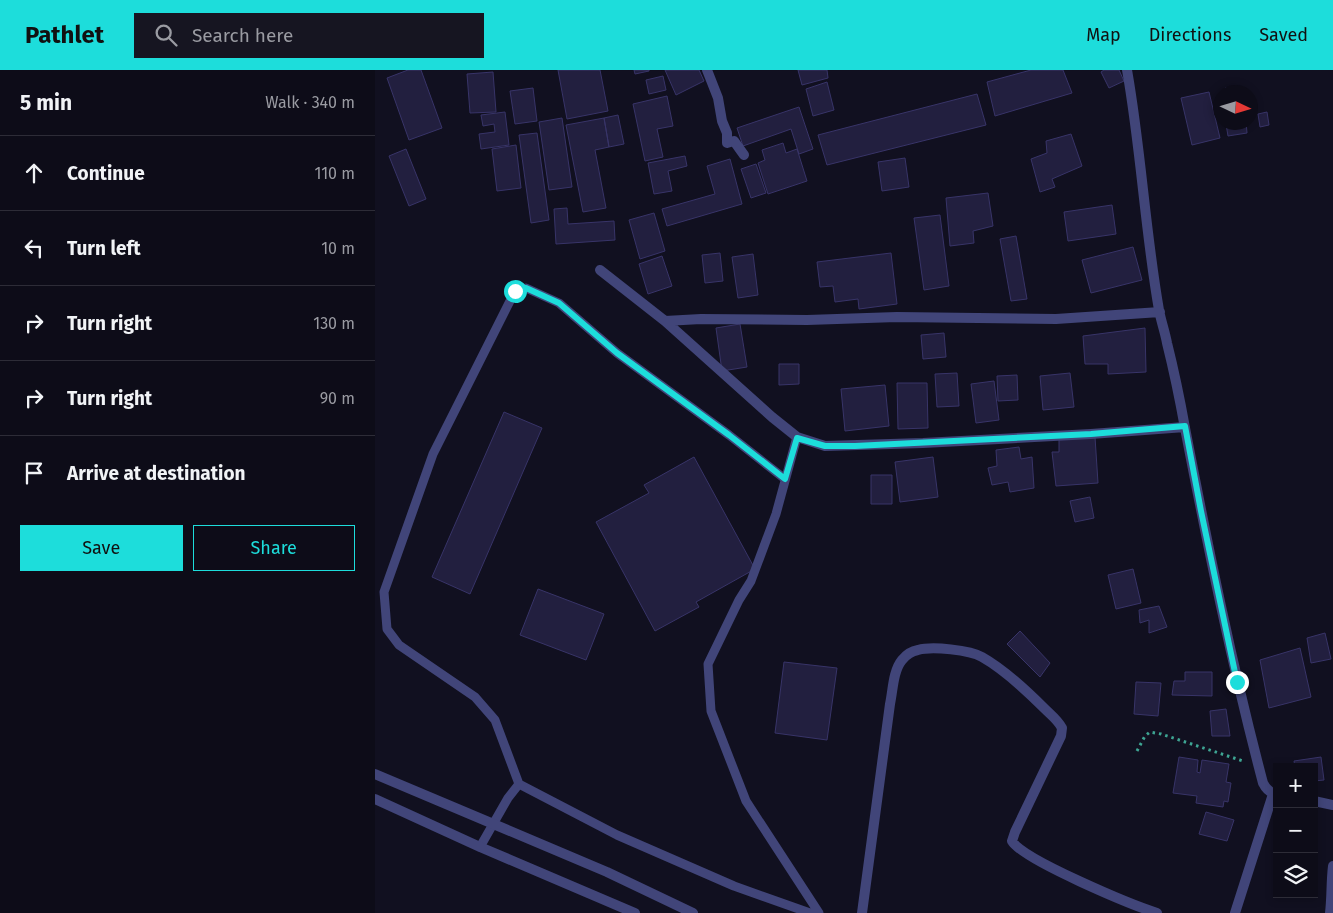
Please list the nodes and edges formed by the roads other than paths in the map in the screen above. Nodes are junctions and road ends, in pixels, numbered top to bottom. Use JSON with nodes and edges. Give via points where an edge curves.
{"nodes":[{"id":1,"x":707,"y":70,"type":"edge"},
{"id":2,"x":1127,"y":70,"type":"edge"},
{"id":3,"x":744,"y":155,"type":"dead end"},
{"id":4,"x":600,"y":270,"type":"dead end"},
{"id":5,"x":1160,"y":312,"type":"junction"},
{"id":6,"x":665,"y":321,"type":"junction"},
{"id":7,"x":1185,"y":426,"type":"junction"},
{"id":8,"x":797,"y":438,"type":"junction"},
{"id":9,"x":785,"y":479,"type":"junction"},
{"id":10,"x":375,"y":774,"type":"edge"},
{"id":11,"x":519,"y":784,"type":"junction"},
{"id":12,"x":1273,"y":793,"type":"edge"},
{"id":13,"x":375,"y":799,"type":"edge"},
{"id":14,"x":1273,"y":800,"type":"edge"},
{"id":15,"x":1318,"y":802,"type":"edge"},
{"id":16,"x":1333,"y":805,"type":"edge"},
{"id":17,"x":493,"y":824,"type":"junction"},
{"id":18,"x":480,"y":847,"type":"junction"},
{"id":19,"x":1333,"y":866,"type":"edge"},
{"id":20,"x":635,"y":913,"type":"edge"},
{"id":21,"x":693,"y":913,"type":"edge"},
{"id":22,"x":810,"y":913,"type":"edge"},
{"id":23,"x":819,"y":913,"type":"edge"},
{"id":24,"x":862,"y":913,"type":"edge"},
{"id":25,"x":1157,"y":913,"type":"edge"},
{"id":26,"x":1235,"y":913,"type":"edge"},
{"id":27,"x":1330,"y":913,"type":"edge"}],
"edges":[{"from":1,"to":3,"type":"street","via":[[718,98],[727,143],[734,141]]},
{"from":2,"to":5,"type":"street"},
{"from":4,"to":6,"type":"street"},
{"from":5,"to":6,"type":"street","via":[[1056,319],[897,317]]},
{"from":5,"to":7,"type":"street"},
{"from":6,"to":8,"type":"street"},
{"from":7,"to":8,"type":"street","via":[[855,446],[825,446]]},
{"from":7,"to":12,"type":"street","via":[[1237,682],[1263,783]]},
{"from":8,"to":9,"type":"lane"},
{"from":9,"to":11,"type":"lane","via":[[617,353],[559,303],[526,288],[515,291],[433,454],[384,592],[387,629],[399,645],[475,697],[495,720]]},
{"from":9,"to":23,"type":"lane","via":[[777,514],[751,580],[708,664],[711,711],[746,801]]},
{"from":10,"to":17,"type":"street"},
{"from":11,"to":17,"type":"lane"},
{"from":11,"to":22,"type":"lane","via":[[617,834],[735,886]]},
{"from":13,"to":18,"type":"street"},
{"from":14,"to":26,"type":"street"},
{"from":15,"to":16,"type":"street"},
{"from":17,"to":18,"type":"lane"},
{"from":17,"to":21,"type":"street"},
{"from":18,"to":20,"type":"street"},
{"from":19,"to":27,"type":"street"},
{"from":24,"to":25,"type":"street","via":[[896,673],[901,660],[910,653],[933,648],[982,657],[1031,696],[1063,728],[1015,832],[1014,844],[1031,857],[1091,886]]}]}
